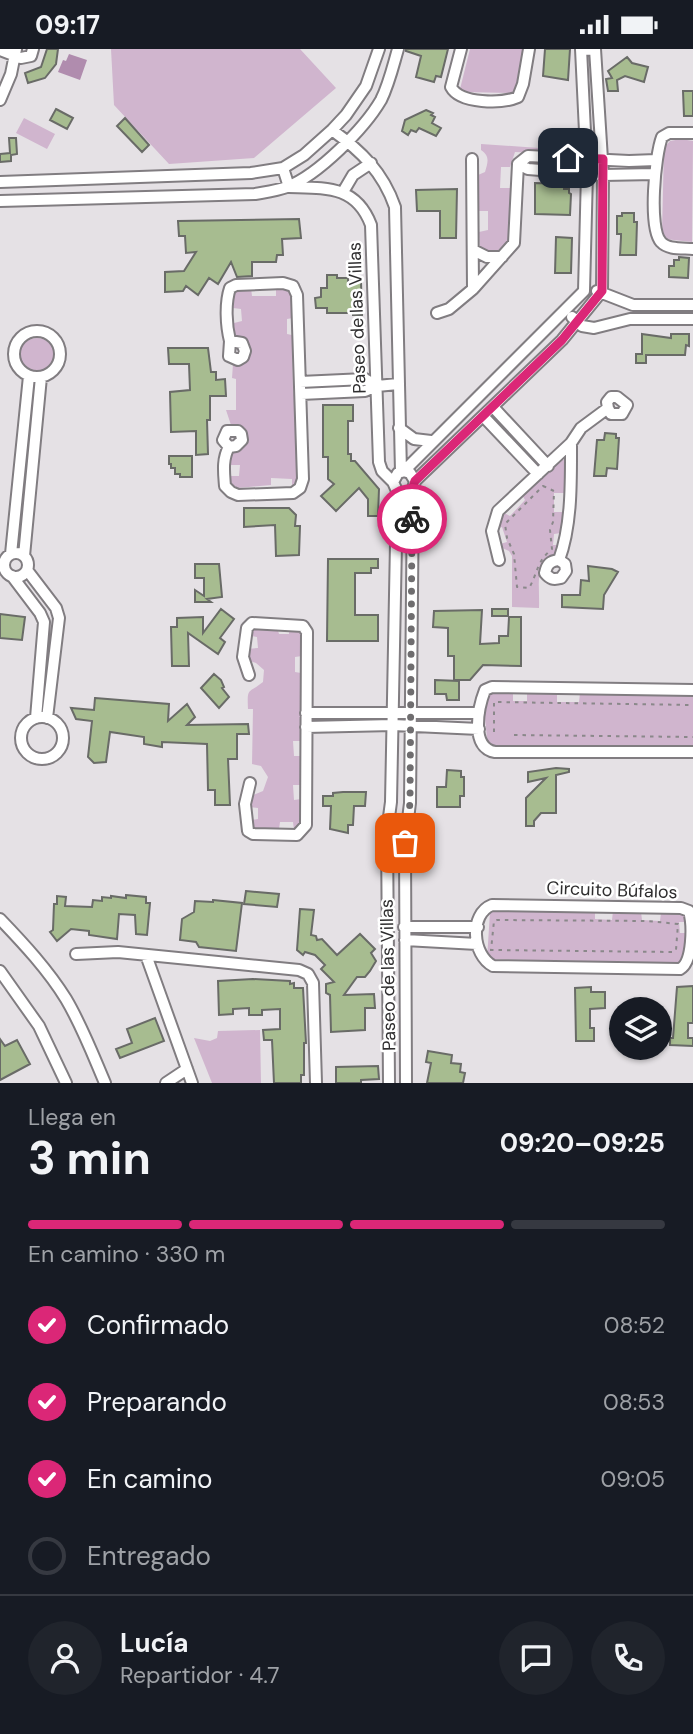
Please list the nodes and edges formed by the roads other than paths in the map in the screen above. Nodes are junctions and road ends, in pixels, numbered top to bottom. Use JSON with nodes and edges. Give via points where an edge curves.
{"nodes":[{"id":1,"x":33,"y":49,"type":"edge"},
{"id":2,"x":379,"y":49,"type":"edge"},
{"id":3,"x":398,"y":49,"type":"edge"},
{"id":4,"x":461,"y":49,"type":"edge"},
{"id":5,"x":529,"y":49,"type":"edge"},
{"id":6,"x":581,"y":49,"type":"edge"},
{"id":7,"x":595,"y":49,"type":"edge"},
{"id":8,"x":0,"y":50,"type":"edge"},
{"id":9,"x":17,"y":54,"type":"edge"},
{"id":10,"x":0,"y":100,"type":"edge"},
{"id":11,"x":332,"y":130,"type":"junction"},
{"id":12,"x":693,"y":133,"type":"edge"},
{"id":13,"x":347,"y":141,"type":"junction"},
{"id":14,"x":549,"y":157,"type":"junction"},
{"id":15,"x":472,"y":159,"type":"dead end"},
{"id":16,"x":586,"y":159,"type":"junction"},
{"id":17,"x":603,"y":159,"type":"junction"},
{"id":18,"x":656,"y":160,"type":"junction"},
{"id":19,"x":629,"y":161,"type":"junction"},
{"id":20,"x":371,"y":163,"type":"junction"},
{"id":21,"x":518,"y":164,"type":"junction"},
{"id":22,"x":283,"y":168,"type":"junction"},
{"id":23,"x":548,"y":171,"type":"junction"},
{"id":24,"x":587,"y":173,"type":"junction"},
{"id":25,"x":630,"y":174,"type":"junction"},
{"id":26,"x":655,"y":174,"type":"junction"},
{"id":27,"x":603,"y":175,"type":"junction"},
{"id":28,"x":0,"y":181,"type":"edge"},
{"id":29,"x":289,"y":187,"type":"junction"},
{"id":30,"x":343,"y":192,"type":"junction"},
{"id":31,"x":0,"y":201,"type":"edge"},
{"id":32,"x":693,"y":249,"type":"edge"},
{"id":33,"x":473,"y":250,"type":"junction"},
{"id":34,"x":502,"y":257,"type":"junction"},
{"id":35,"x":397,"y":261,"type":"junction"},
{"id":36,"x":374,"y":262,"type":"junction"},
{"id":37,"x":473,"y":289,"type":"junction"},
{"id":38,"x":584,"y":291,"type":"junction"},
{"id":39,"x":602,"y":291,"type":"junction"},
{"id":40,"x":693,"y":305,"type":"edge"},
{"id":41,"x":569,"y":308,"type":"junction"},
{"id":42,"x":437,"y":313,"type":"dead end"},
{"id":43,"x":693,"y":319,"type":"edge"},
{"id":44,"x":577,"y":323,"type":"junction"},
{"id":45,"x":548,"y":324,"type":"junction"},
{"id":46,"x":562,"y":340,"type":"junction"},
{"id":47,"x":230,"y":341,"type":"dead end"},
{"id":48,"x":35,"y":377,"type":"junction"},
{"id":49,"x":336,"y":380,"type":"junction"},
{"id":50,"x":300,"y":382,"type":"junction"},
{"id":51,"x":397,"y":384,"type":"junction"},
{"id":52,"x":377,"y":386,"type":"junction"},
{"id":53,"x":337,"y":393,"type":"junction"},
{"id":54,"x":301,"y":394,"type":"junction"},
{"id":55,"x":493,"y":407,"type":"junction"},
{"id":56,"x":608,"y":408,"type":"dead end"},
{"id":57,"x":483,"y":417,"type":"junction"},
{"id":58,"x":400,"y":428,"type":"junction"},
{"id":59,"x":432,"y":441,"type":"junction"},
{"id":60,"x":524,"y":441,"type":"junction"},
{"id":61,"x":571,"y":443,"type":"junction"},
{"id":62,"x":229,"y":447,"type":"dead end"},
{"id":63,"x":515,"y":450,"type":"junction"},
{"id":64,"x":548,"y":466,"type":"junction"},
{"id":65,"x":402,"y":472,"type":"junction"},
{"id":66,"x":538,"y":474,"type":"junction"},
{"id":67,"x":414,"y":485,"type":"junction"},
{"id":68,"x":395,"y":487,"type":"junction"},
{"id":69,"x":6,"y":555,"type":"edge"},
{"id":70,"x":24,"y":556,"type":"junction"},
{"id":71,"x":499,"y":560,"type":"dead end"},
{"id":72,"x":559,"y":560,"type":"dead end"},
{"id":73,"x":27,"y":570,"type":"junction"},
{"id":74,"x":6,"y":573,"type":"edge"},
{"id":75,"x":249,"y":675,"type":"dead end"},
{"id":76,"x":693,"y":690,"type":"edge"},
{"id":77,"x":393,"y":712,"type":"junction"},
{"id":78,"x":411,"y":712,"type":"junction"},
{"id":79,"x":306,"y":713,"type":"junction"},
{"id":80,"x":450,"y":713,"type":"junction"},
{"id":81,"x":479,"y":713,"type":"junction"},
{"id":82,"x":393,"y":725,"type":"junction"},
{"id":83,"x":411,"y":725,"type":"junction"},
{"id":84,"x":306,"y":727,"type":"junction"},
{"id":85,"x":451,"y":727,"type":"junction"},
{"id":86,"x":479,"y":729,"type":"junction"},
{"id":87,"x":693,"y":752,"type":"edge"},
{"id":88,"x":250,"y":783,"type":"dead end"},
{"id":89,"x":0,"y":919,"type":"edge"},
{"id":90,"x":404,"y":927,"type":"junction"},
{"id":91,"x":478,"y":927,"type":"junction"},
{"id":92,"x":449,"y":928,"type":"junction"},
{"id":93,"x":405,"y":940,"type":"junction"},
{"id":94,"x":449,"y":943,"type":"junction"},
{"id":95,"x":477,"y":947,"type":"junction"},
{"id":96,"x":76,"y":954,"type":"dead end"},
{"id":97,"x":146,"y":954,"type":"junction"},
{"id":98,"x":0,"y":971,"type":"edge"},
{"id":99,"x":187,"y":1069,"type":"junction"},
{"id":100,"x":66,"y":1083,"type":"edge"},
{"id":101,"x":105,"y":1083,"type":"edge"},
{"id":102,"x":166,"y":1083,"type":"edge"},
{"id":103,"x":192,"y":1083,"type":"edge"},
{"id":104,"x":316,"y":1083,"type":"edge"},
{"id":105,"x":390,"y":1083,"type":"edge"},
{"id":106,"x":406,"y":1083,"type":"edge"}],
"edges":[{"from":1,"to":9,"type":"street","via":[[31,56]]},
{"from":2,"to":11,"type":"street","via":[[366,86]]},
{"from":3,"to":13,"type":"street","via":[[381,100]]},
{"from":4,"to":5,"type":"street","via":[[451,87],[455,95],[506,102],[518,97]]},
{"from":6,"to":7,"type":"street"},
{"from":6,"to":16,"type":"street"},
{"from":7,"to":17,"type":"street"},
{"from":8,"to":9,"type":"street"},
{"from":9,"to":10,"type":"street"},
{"from":11,"to":13,"type":"street"},
{"from":11,"to":22,"type":"street"},
{"from":12,"to":18,"type":"street","via":[[669,132],[662,137]]},
{"from":13,"to":20,"type":"street"},
{"from":13,"to":29,"type":"street"},
{"from":14,"to":16,"type":"street"},
{"from":14,"to":21,"type":"street","via":[[528,156]]},
{"from":14,"to":23,"type":"street"},
{"from":15,"to":33,"type":"street"},
{"from":16,"to":17,"type":"street"},
{"from":16,"to":24,"type":"street"},
{"from":17,"to":19,"type":"street"},
{"from":17,"to":27,"type":"street"},
{"from":18,"to":19,"type":"street"},
{"from":18,"to":26,"type":"street"},
{"from":19,"to":25,"type":"street"},
{"from":20,"to":30,"type":"street","via":[[353,175]]},
{"from":20,"to":35,"type":"street","via":[[395,207]]},
{"from":21,"to":23,"type":"street"},
{"from":21,"to":34,"type":"street","via":[[514,243]]},
{"from":22,"to":28,"type":"street","via":[[251,173]]},
{"from":22,"to":29,"type":"street"},
{"from":23,"to":24,"type":"street"},
{"from":24,"to":27,"type":"street"},
{"from":24,"to":38,"type":"street"},
{"from":25,"to":26,"type":"street"},
{"from":25,"to":27,"type":"street"},
{"from":26,"to":32,"type":"street","via":[[659,240],[667,247]]},
{"from":27,"to":39,"type":"street"},
{"from":29,"to":30,"type":"street"},
{"from":29,"to":31,"type":"street","via":[[255,194]]},
{"from":30,"to":36,"type":"street","name":"Paseo de las Villas","via":[[367,214]]},
{"from":33,"to":34,"type":"street","via":[[487,257]]},
{"from":33,"to":37,"type":"street"},
{"from":34,"to":37,"type":"street"},
{"from":35,"to":36,"type":"street"},
{"from":35,"to":51,"type":"street"},
{"from":36,"to":52,"type":"street","name":"Paseo de las Villas"},
{"from":37,"to":42,"type":"street"},
{"from":38,"to":39,"type":"street"},
{"from":38,"to":41,"type":"street"},
{"from":39,"to":40,"type":"street","via":[[634,305]]},
{"from":39,"to":44,"type":"street"},
{"from":41,"to":44,"type":"street"},
{"from":41,"to":45,"type":"street"},
{"from":43,"to":44,"type":"street","via":[[630,319],[594,328]]},
{"from":44,"to":46,"type":"street"},
{"from":45,"to":46,"type":"street"},
{"from":45,"to":59,"type":"street"},
{"from":46,"to":55,"type":"street"},
{"from":47,"to":50,"type":"street","via":[[230,288],[283,282],[293,286]]},
{"from":48,"to":48,"type":"street","via":[[54,370],[61,357],[58,342],[39,330],[25,334],[14,352],[17,367]]},
{"from":48,"to":69,"type":"street"},
{"from":48,"to":70,"type":"street"},
{"from":49,"to":50,"type":"street"},
{"from":49,"to":52,"type":"street","via":[[365,379]]},
{"from":49,"to":53,"type":"street"},
{"from":50,"to":54,"type":"street"},
{"from":51,"to":52,"type":"street"},
{"from":51,"to":58,"type":"street"},
{"from":52,"to":53,"type":"street"},
{"from":52,"to":68,"type":"street","name":"Paseo de las Villas","via":[[379,462]]},
{"from":53,"to":54,"type":"street"},
{"from":54,"to":62,"type":"street","via":[[300,488],[293,493],[230,492],[224,467]]},
{"from":55,"to":57,"type":"street"},
{"from":55,"to":60,"type":"street"},
{"from":56,"to":61,"type":"street"},
{"from":57,"to":63,"type":"street"},
{"from":57,"to":67,"type":"street"},
{"from":58,"to":59,"type":"street","via":[[414,439]]},
{"from":58,"to":65,"type":"street"},
{"from":59,"to":65,"type":"street"},
{"from":60,"to":63,"type":"street"},
{"from":60,"to":64,"type":"street"},
{"from":61,"to":64,"type":"street"},
{"from":61,"to":72,"type":"street","via":[[566,528]]},
{"from":63,"to":66,"type":"street"},
{"from":64,"to":66,"type":"street"},
{"from":65,"to":67,"type":"street","via":[[410,473]]},
{"from":65,"to":68,"type":"street","via":[[395,476]]},
{"from":66,"to":71,"type":"street","via":[[498,511],[492,531]]},
{"from":67,"to":68,"type":"street","via":[[405,494]]},
{"from":67,"to":78,"type":"street","name":"Paseo de las Villas"},
{"from":68,"to":77,"type":"street","name":"Paseo de las Villas"},
{"from":69,"to":70,"type":"street"},
{"from":69,"to":74,"type":"street"},
{"from":70,"to":73,"type":"street"},
{"from":73,"to":74,"type":"street","via":[[20,576]]},
{"from":73,"to":74,"type":"street","via":[[59,618],[42,718],[44,622]]},
{"from":75,"to":79,"type":"street","via":[[243,657],[247,628],[252,623],[303,626],[307,632]]},
{"from":76,"to":81,"type":"street","via":[[492,687],[485,690]]},
{"from":77,"to":78,"type":"street"},
{"from":77,"to":79,"type":"street"},
{"from":77,"to":82,"type":"street","name":"Paseo de las Villas"},
{"from":78,"to":80,"type":"street"},
{"from":78,"to":83,"type":"street","name":"Paseo de las Villas"},
{"from":79,"to":84,"type":"street"},
{"from":80,"to":81,"type":"street"},
{"from":80,"to":85,"type":"street"},
{"from":81,"to":86,"type":"street"},
{"from":82,"to":83,"type":"street"},
{"from":82,"to":84,"type":"street"},
{"from":82,"to":105,"type":"street","name":"Paseo de las Villas","via":[[387,832]]},
{"from":83,"to":85,"type":"street"},
{"from":83,"to":90,"type":"street","name":"Paseo de las Villas"},
{"from":84,"to":88,"type":"street","via":[[303,831],[297,835],[248,831],[245,804]]},
{"from":85,"to":86,"type":"street"},
{"from":86,"to":87,"type":"street","via":[[483,746],[495,752]]},
{"from":89,"to":101,"type":"street","via":[[65,998]]},
{"from":90,"to":92,"type":"street"},
{"from":90,"to":93,"type":"street","name":"Paseo de las Villas"},
{"from":91,"to":92,"type":"street"},
{"from":91,"to":95,"type":"street"},
{"from":91,"to":95,"type":"street","name":"Circuito Búfalos","via":[[482,912],[492,905],[681,908],[693,918],[690,959],[680,969],[493,966]]},
{"from":92,"to":94,"type":"street"},
{"from":93,"to":94,"type":"street","name":"Circuito Búfalos"},
{"from":93,"to":106,"type":"street","name":"Paseo de las Villas"},
{"from":94,"to":95,"type":"street","name":"Circuito Búfalos"},
{"from":96,"to":97,"type":"street"},
{"from":97,"to":99,"type":"street"},
{"from":97,"to":104,"type":"street","via":[[308,974],[313,983]]},
{"from":98,"to":100,"type":"street","via":[[38,1025]]},
{"from":99,"to":102,"type":"street"},
{"from":99,"to":103,"type":"street"}]}
